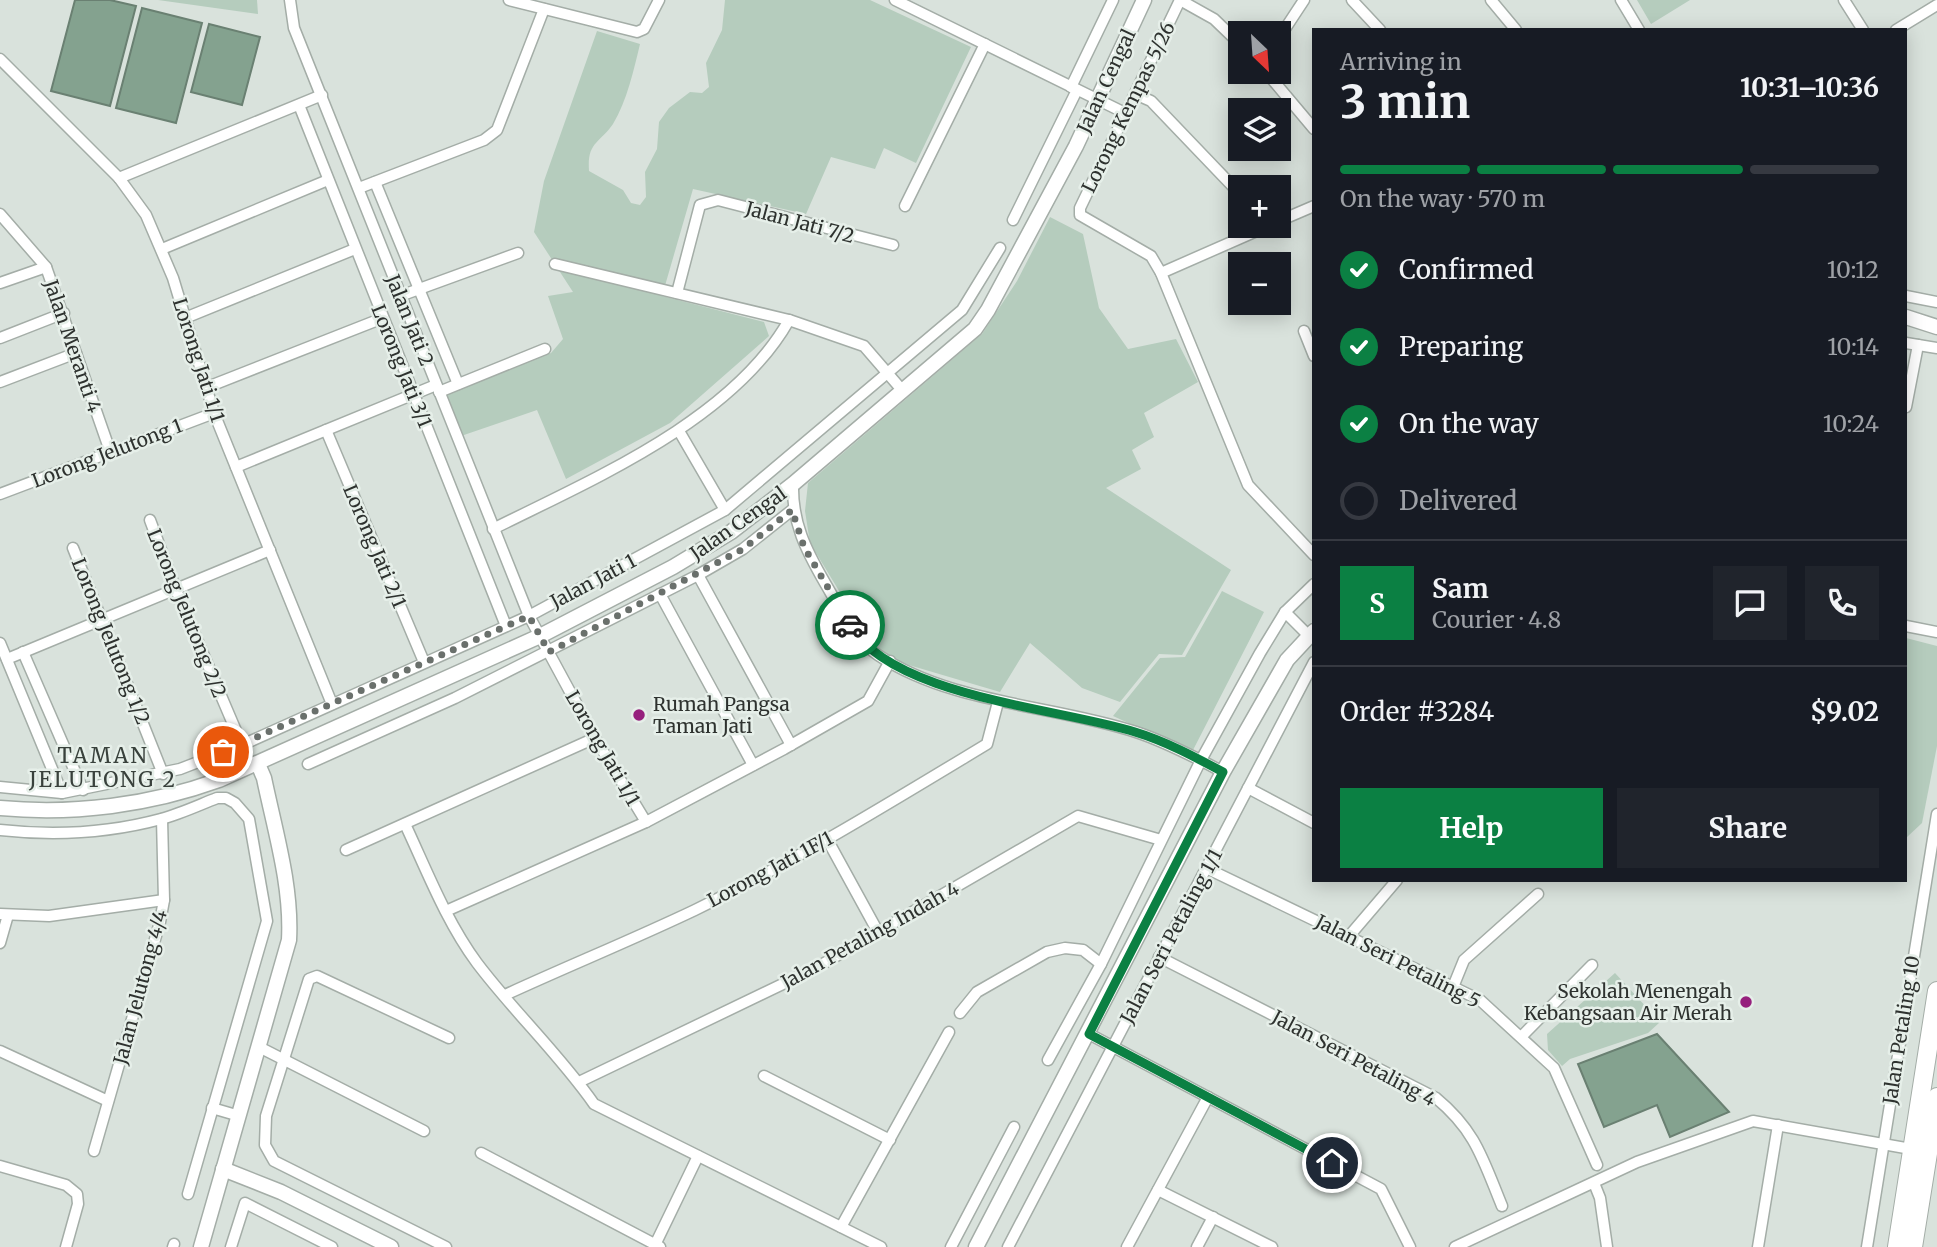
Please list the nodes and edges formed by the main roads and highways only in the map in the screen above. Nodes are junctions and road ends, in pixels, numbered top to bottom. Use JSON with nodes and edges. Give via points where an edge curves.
{"nodes":[{"id":1,"x":1937,"y":991,"type":"edge"},
{"id":2,"x":1937,"y":1097,"type":"edge"},
{"id":3,"x":1897,"y":1247,"type":"edge"},
{"id":4,"x":1913,"y":1247,"type":"edge"}],
"edges":[{"from":1,"to":3,"type":"main road"},
{"from":2,"to":4,"type":"main road"}]}
